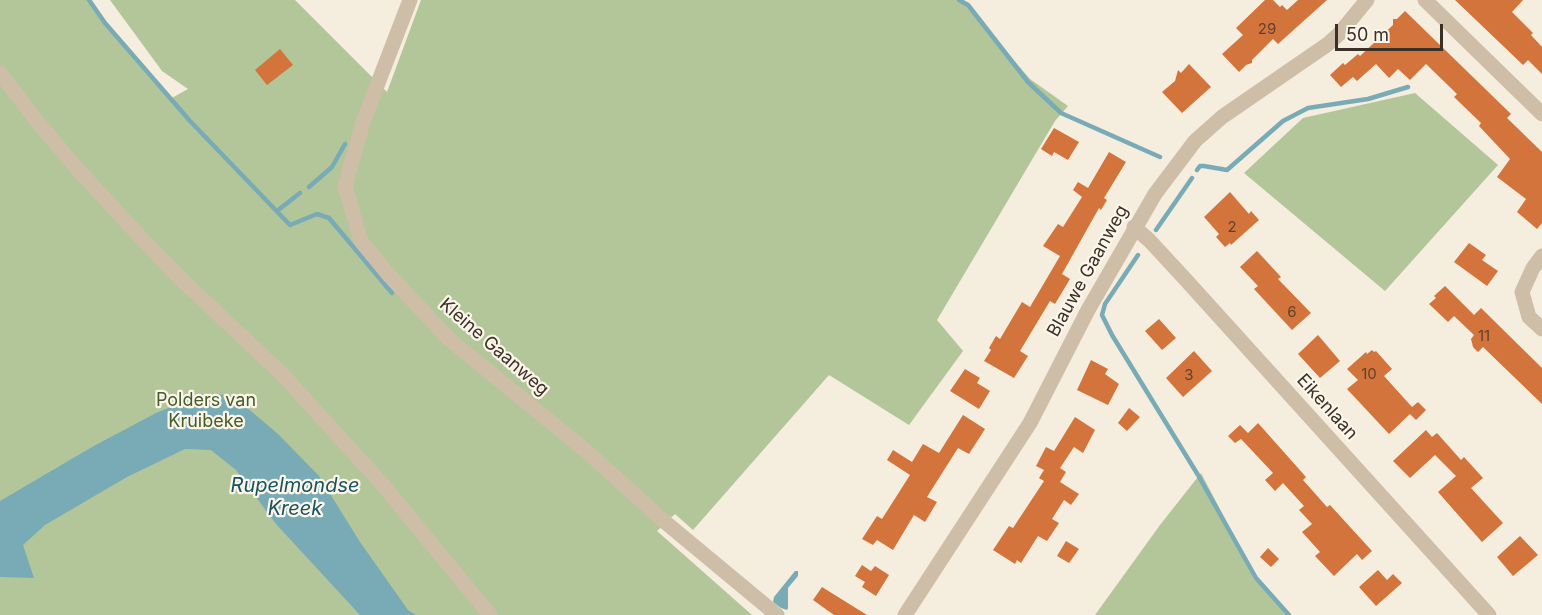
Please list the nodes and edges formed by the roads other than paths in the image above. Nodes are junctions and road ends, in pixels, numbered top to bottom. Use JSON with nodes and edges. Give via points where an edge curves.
{"nodes":[{"id":1,"x":410,"y":0,"type":"edge"},
{"id":2,"x":1367,"y":0,"type":"edge"},
{"id":3,"x":1425,"y":0,"type":"edge"},
{"id":4,"x":0,"y":73,"type":"edge"},
{"id":5,"x":1542,"y":114,"type":"edge"},
{"id":6,"x":1134,"y":227,"type":"junction"},
{"id":7,"x":1542,"y":256,"type":"edge"},
{"id":8,"x":1542,"y":329,"type":"edge"},
{"id":9,"x":490,"y":615,"type":"edge"},
{"id":10,"x":777,"y":615,"type":"edge"},
{"id":11,"x":905,"y":615,"type":"edge"},
{"id":12,"x":1489,"y":615,"type":"edge"}],
"edges":[{"from":1,"to":10,"type":"street","name":"Kleine Gaanweg","via":[[363,123],[345,186],[361,241],[449,339]]},
{"from":2,"to":6,"type":"street","name":"Blauwe Gaanweg","via":[[1328,44],[1222,117],[1196,141]]},
{"from":3,"to":5,"type":"street"},
{"from":4,"to":9,"type":"street","via":[[81,173],[144,242],[283,375],[383,485]]},
{"from":6,"to":11,"type":"street","name":"Blauwe Gaanweg","via":[[1030,423]]},
{"from":6,"to":12,"type":"street","name":"Eikenlaan"},
{"from":7,"to":8,"type":"street","via":[[1522,292],[1529,317]]}]}
